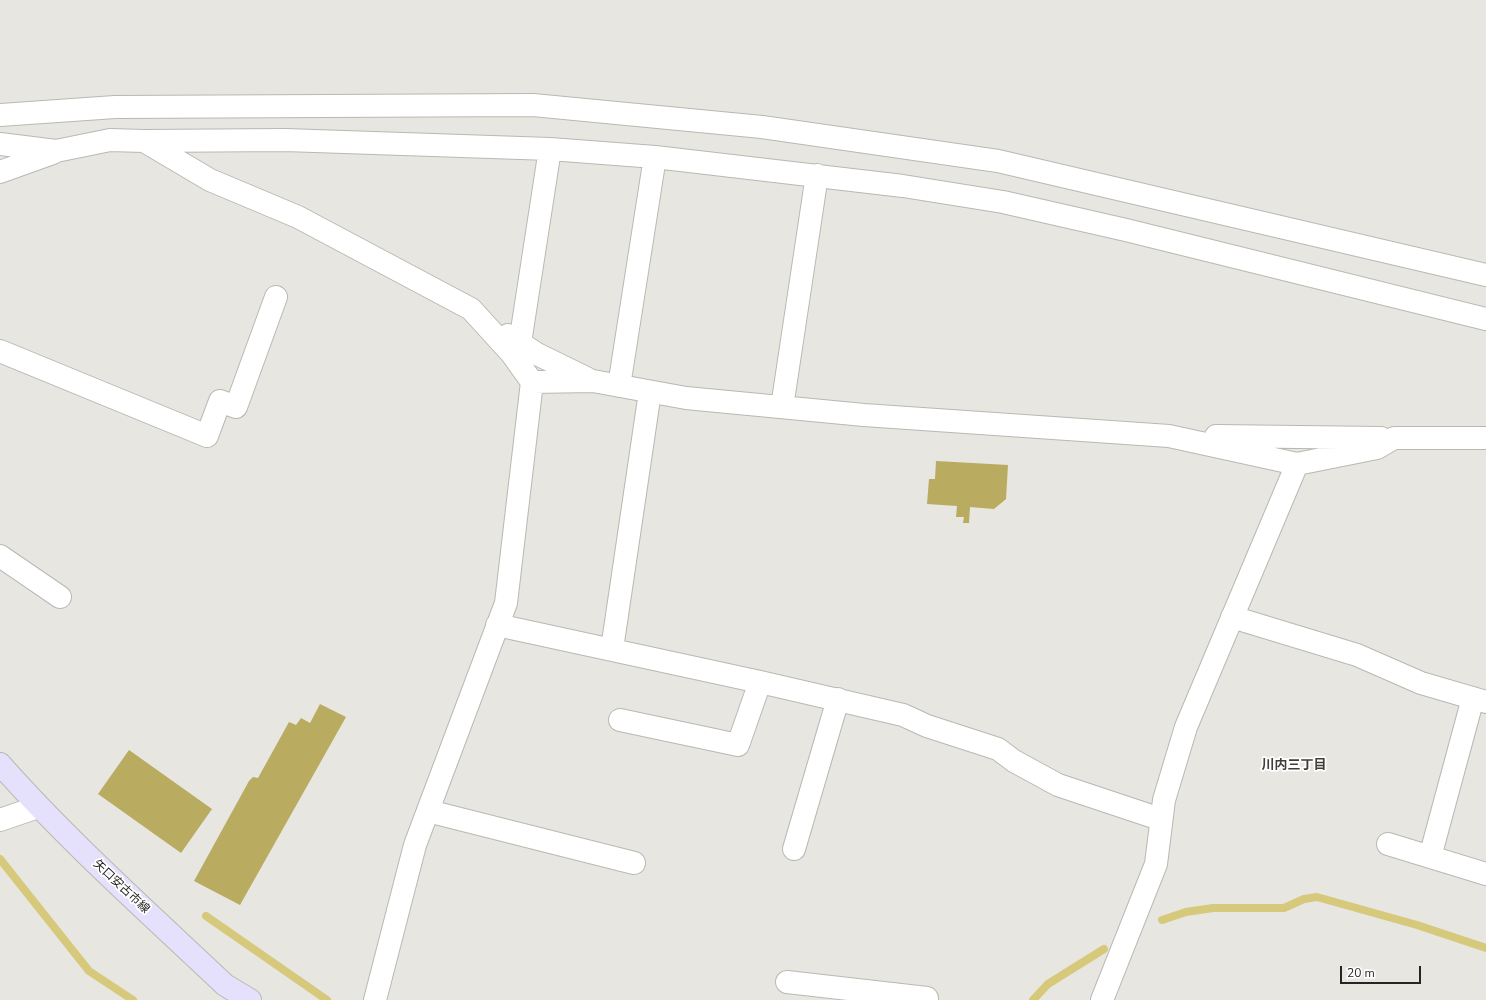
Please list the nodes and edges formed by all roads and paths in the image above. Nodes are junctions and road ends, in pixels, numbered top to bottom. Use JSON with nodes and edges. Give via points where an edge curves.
{"nodes":[{"id":1,"x":0,"y":115,"type":"edge"},
{"id":2,"x":144,"y":141,"type":"junction"},
{"id":3,"x":0,"y":144,"type":"edge"},
{"id":4,"x":550,"y":149,"type":"junction"},
{"id":5,"x":56,"y":152,"type":"junction"},
{"id":6,"x":655,"y":157,"type":"junction"},
{"id":7,"x":0,"y":172,"type":"edge"},
{"id":8,"x":817,"y":175,"type":"junction"},
{"id":9,"x":1486,"y":275,"type":"edge"},
{"id":10,"x":276,"y":297,"type":"dead end"},
{"id":11,"x":471,"y":309,"type":"junction"},
{"id":12,"x":1486,"y":319,"type":"edge"},
{"id":13,"x":520,"y":343,"type":"junction"},
{"id":14,"x":0,"y":351,"type":"edge"},
{"id":15,"x":593,"y":381,"type":"junction"},
{"id":16,"x":532,"y":382,"type":"junction"},
{"id":17,"x":619,"y":386,"type":"junction"},
{"id":18,"x":650,"y":392,"type":"junction"},
{"id":19,"x":782,"y":407,"type":"junction"},
{"id":20,"x":1169,"y":436,"type":"junction"},
{"id":21,"x":1394,"y":438,"type":"junction"},
{"id":22,"x":1486,"y":438,"type":"edge"},
{"id":23,"x":1297,"y":464,"type":"junction"},
{"id":24,"x":0,"y":556,"type":"edge"},
{"id":25,"x":60,"y":597,"type":"dead end"},
{"id":26,"x":1232,"y":618,"type":"junction"},
{"id":27,"x":497,"y":625,"type":"junction"},
{"id":28,"x":612,"y":649,"type":"junction"},
{"id":29,"x":760,"y":682,"type":"junction"},
{"id":30,"x":838,"y":699,"type":"junction"},
{"id":31,"x":1479,"y":700,"type":"edge"},
{"id":32,"x":620,"y":720,"type":"dead end"},
{"id":33,"x":0,"y":764,"type":"edge"},
{"id":34,"x":38,"y":807,"type":"junction"},
{"id":35,"x":428,"y":811,"type":"junction"},
{"id":36,"x":1160,"y":819,"type":"junction"},
{"id":37,"x":0,"y":820,"type":"edge"},
{"id":38,"x":1388,"y":844,"type":"dead end"},
{"id":39,"x":794,"y":849,"type":"dead end"},
{"id":40,"x":1430,"y":857,"type":"junction"},
{"id":41,"x":634,"y":863,"type":"dead end"},
{"id":42,"x":1486,"y":874,"type":"edge"},
{"id":43,"x":787,"y":982,"type":"dead end"},
{"id":44,"x":250,"y":1000,"type":"edge"},
{"id":45,"x":375,"y":1000,"type":"edge"},
{"id":46,"x":926,"y":1000,"type":"edge"},
{"id":47,"x":1102,"y":1000,"type":"edge"}],
"edges":[{"from":1,"to":9,"type":"street","via":[[115,107],[533,104],[762,127],[998,161]]},
{"from":2,"to":4,"type":"street","via":[[285,140]]},
{"from":2,"to":5,"type":"street","via":[[110,140]]},
{"from":2,"to":11,"type":"street","via":[[210,180],[298,217]]},
{"from":3,"to":5,"type":"street"},
{"from":4,"to":6,"type":"street"},
{"from":4,"to":13,"type":"street"},
{"from":5,"to":7,"type":"street"},
{"from":6,"to":8,"type":"street"},
{"from":6,"to":17,"type":"street"},
{"from":8,"to":12,"type":"street","via":[[1003,202]]},
{"from":8,"to":19,"type":"street"},
{"from":10,"to":14,"type":"street","via":[[236,407],[220,401],[207,436]]},
{"from":11,"to":13,"type":"street"},
{"from":11,"to":16,"type":"street","via":[[512,354]]},
{"from":13,"to":15,"type":"street"},
{"from":15,"to":16,"type":"street"},
{"from":15,"to":17,"type":"street"},
{"from":16,"to":27,"type":"street","via":[[506,603]]},
{"from":17,"to":18,"type":"street"},
{"from":18,"to":19,"type":"street"},
{"from":18,"to":28,"type":"street"},
{"from":19,"to":20,"type":"street"},
{"from":20,"to":21,"type":"street"},
{"from":20,"to":23,"type":"street"},
{"from":21,"to":22,"type":"street"},
{"from":21,"to":23,"type":"street","via":[[1377,448]]},
{"from":23,"to":26,"type":"street"},
{"from":24,"to":25,"type":"street"},
{"from":26,"to":31,"type":"street","via":[[1357,655],[1421,683]]},
{"from":26,"to":36,"type":"street","via":[[1186,728]]},
{"from":27,"to":28,"type":"street"},
{"from":27,"to":35,"type":"street"},
{"from":28,"to":29,"type":"street"},
{"from":29,"to":30,"type":"street"},
{"from":29,"to":32,"type":"street","via":[[738,745]]},
{"from":30,"to":36,"type":"street","via":[[903,715],[927,726],[998,749],[1058,785]]},
{"from":30,"to":39,"type":"street"},
{"from":31,"to":40,"type":"street"},
{"from":33,"to":34,"type":"main road","name":"矢口安古市線"},
{"from":34,"to":37,"type":"street"},
{"from":34,"to":44,"type":"main road","name":"矢口安古市線","via":[[225,985]]},
{"from":35,"to":41,"type":"street"},
{"from":35,"to":45,"type":"street","via":[[413,853]]},
{"from":36,"to":47,"type":"street","via":[[1156,864]]},
{"from":38,"to":40,"type":"street"},
{"from":40,"to":42,"type":"street"},
{"from":43,"to":46,"type":"street","via":[[927,998]]}]}
